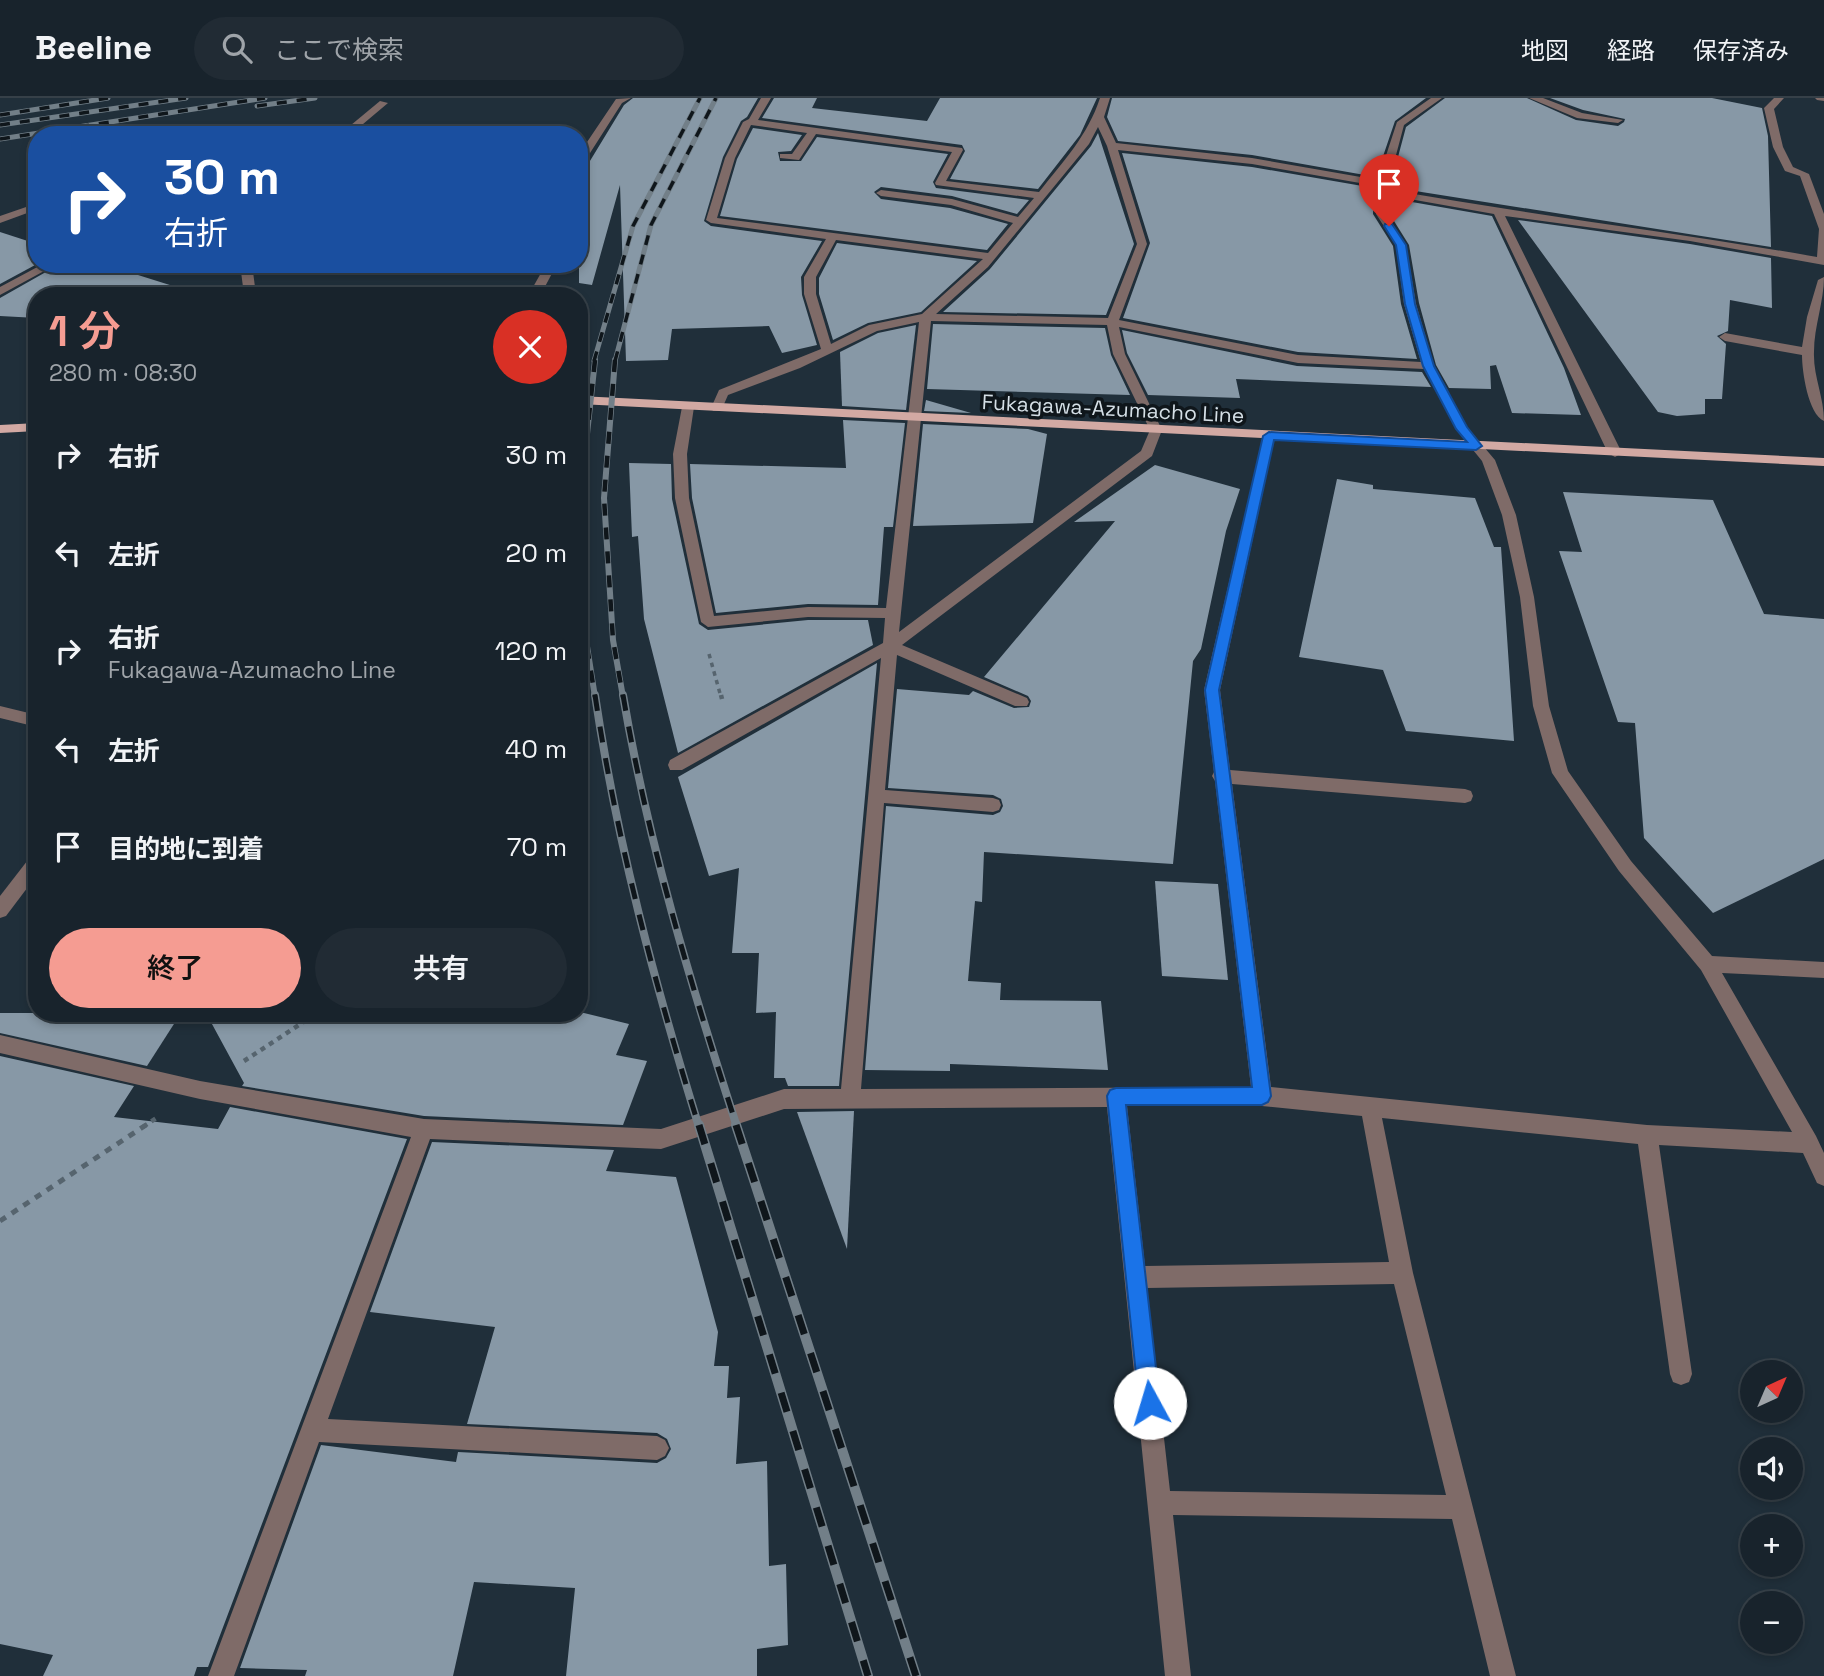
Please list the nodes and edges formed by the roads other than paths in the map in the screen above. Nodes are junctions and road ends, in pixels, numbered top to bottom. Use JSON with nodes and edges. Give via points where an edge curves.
{"nodes":[{"id":1,"x":626,"y":98,"type":"edge"},
{"id":2,"x":766,"y":98,"type":"edge"},
{"id":3,"x":1105,"y":98,"type":"edge"},
{"id":4,"x":1437,"y":98,"type":"edge"},
{"id":5,"x":1534,"y":98,"type":"edge"},
{"id":6,"x":1779,"y":98,"type":"edge"},
{"id":7,"x":383,"y":103,"type":"dead end"},
{"id":8,"x":1099,"y":117,"type":"junction"},
{"id":9,"x":1618,"y":120,"type":"dead end"},
{"id":10,"x":752,"y":122,"type":"junction"},
{"id":11,"x":355,"y":126,"type":"edge"},
{"id":12,"x":813,"y":131,"type":"junction"},
{"id":13,"x":1112,"y":146,"type":"junction"},
{"id":14,"x":588,"y":148,"type":"edge"},
{"id":15,"x":784,"y":156,"type":"dead end"},
{"id":16,"x":1382,"y":187,"type":"junction"},
{"id":17,"x":881,"y":193,"type":"dead end"},
{"id":18,"x":1039,"y":195,"type":"junction"},
{"id":19,"x":28,"y":209,"type":"edge"},
{"id":20,"x":1499,"y":212,"type":"junction"},
{"id":21,"x":0,"y":220,"type":"edge"},
{"id":22,"x":1019,"y":221,"type":"junction"},
{"id":23,"x":833,"y":236,"type":"junction"},
{"id":24,"x":990,"y":257,"type":"junction"},
{"id":25,"x":1823,"y":262,"type":"edge"},
{"id":26,"x":35,"y":273,"type":"edge"},
{"id":27,"x":1824,"y":280,"type":"edge"},
{"id":28,"x":0,"y":292,"type":"edge"},
{"id":29,"x":926,"y":317,"type":"junction"},
{"id":30,"x":1112,"y":322,"type":"junction"},
{"id":31,"x":1725,"y":337,"type":"dead end"},
{"id":32,"x":827,"y":350,"type":"junction"},
{"id":33,"x":1807,"y":352,"type":"junction"},
{"id":34,"x":1428,"y":366,"type":"junction"},
{"id":35,"x":588,"y":401,"type":"edge"},
{"id":36,"x":688,"y":407,"type":"junction"},
{"id":37,"x":717,"y":408,"type":"junction"},
{"id":38,"x":1824,"y":417,"type":"edge"},
{"id":39,"x":915,"y":418,"type":"junction"},
{"id":40,"x":28,"y":427,"type":"edge"},
{"id":41,"x":0,"y":429,"type":"edge"},
{"id":42,"x":1156,"y":430,"type":"junction"},
{"id":43,"x":1269,"y":436,"type":"junction"},
{"id":44,"x":1476,"y":446,"type":"junction"},
{"id":45,"x":1615,"y":453,"type":"junction"},
{"id":46,"x":1824,"y":462,"type":"edge"},
{"id":47,"x":893,"y":613,"type":"junction"},
{"id":48,"x":890,"y":646,"type":"junction"},
{"id":49,"x":1021,"y":702,"type":"dead end"},
{"id":50,"x":0,"y":712,"type":"edge"},
{"id":51,"x":28,"y":719,"type":"edge"},
{"id":52,"x":676,"y":765,"type":"dead end"},
{"id":53,"x":1220,"y":776,"type":"junction"},
{"id":54,"x":877,"y":796,"type":"junction"},
{"id":55,"x":1465,"y":796,"type":"dead end"},
{"id":56,"x":993,"y":805,"type":"dead end"},
{"id":57,"x":28,"y":873,"type":"edge"},
{"id":58,"x":0,"y":910,"type":"edge"},
{"id":59,"x":1707,"y":964,"type":"junction"},
{"id":60,"x":1824,"y":970,"type":"edge"},
{"id":61,"x":0,"y":1044,"type":"edge"},
{"id":62,"x":1116,"y":1096,"type":"junction"},
{"id":63,"x":1262,"y":1096,"type":"junction"},
{"id":64,"x":850,"y":1098,"type":"junction"},
{"id":65,"x":1370,"y":1107,"type":"junction"},
{"id":66,"x":424,"y":1129,"type":"junction"},
{"id":67,"x":1647,"y":1135,"type":"junction"},
{"id":68,"x":1809,"y":1143,"type":"junction"},
{"id":69,"x":1824,"y":1176,"type":"edge"},
{"id":70,"x":1402,"y":1273,"type":"junction"},
{"id":71,"x":1136,"y":1277,"type":"junction"},
{"id":72,"x":1681,"y":1374,"type":"dead end"},
{"id":73,"x":312,"y":1430,"type":"junction"},
{"id":74,"x":657,"y":1448,"type":"dead end"},
{"id":75,"x":1161,"y":1503,"type":"junction"},
{"id":76,"x":1460,"y":1507,"type":"junction"},
{"id":77,"x":221,"y":1676,"type":"edge"},
{"id":78,"x":1178,"y":1676,"type":"edge"},
{"id":79,"x":1503,"y":1676,"type":"edge"}],
"edges":[{"from":1,"to":14,"type":"street","via":[[619,101]]},
{"from":2,"to":10,"type":"street"},
{"from":3,"to":8,"type":"street"},
{"from":4,"to":16,"type":"street","via":[[1400,124]]},
{"from":5,"to":9,"type":"street","via":[[1580,116]]},
{"from":6,"to":25,"type":"street","via":[[1769,108],[1778,147],[1789,169],[1804,174],[1824,229]]},
{"from":7,"to":11,"type":"street"},
{"from":8,"to":13,"type":"street"},
{"from":8,"to":18,"type":"street","via":[[1085,142]]},
{"from":10,"to":12,"type":"street"},
{"from":10,"to":23,"type":"street","via":[[730,158],[711,220]]},
{"from":12,"to":15,"type":"street","via":[[795,158]]},
{"from":12,"to":18,"type":"street","via":[[958,150],[940,183]]},
{"from":13,"to":16,"type":"street","via":[[1252,161]]},
{"from":13,"to":30,"type":"street","via":[[1142,244]]},
{"from":16,"to":20,"type":"street"},
{"from":16,"to":34,"type":"street","via":[[1381,214],[1401,245],[1410,304]]},
{"from":17,"to":22,"type":"street","via":[[951,202]]},
{"from":18,"to":22,"type":"street"},
{"from":19,"to":21,"type":"street"},
{"from":20,"to":25,"type":"street"},
{"from":20,"to":45,"type":"street"},
{"from":22,"to":24,"type":"street"},
{"from":23,"to":24,"type":"street"},
{"from":23,"to":32,"type":"street","via":[[810,277],[810,293]]},
{"from":24,"to":29,"type":"street"},
{"from":26,"to":28,"type":"street"},
{"from":27,"to":33,"type":"street","via":[[1809,326]]},
{"from":29,"to":30,"type":"street"},
{"from":29,"to":32,"type":"street","via":[[873,328]]},
{"from":29,"to":39,"type":"street","via":[[917,365]]},
{"from":30,"to":34,"type":"street","via":[[1298,359]]},
{"from":30,"to":42,"type":"street","via":[[1119,354]]},
{"from":31,"to":33,"type":"street"},
{"from":32,"to":37,"type":"street","via":[[723,393]]},
{"from":33,"to":38,"type":"street","via":[[1807,374]]},
{"from":34,"to":44,"type":"street"},
{"from":35,"to":36,"type":"main road","name":"Fukagawa-Azumacho Line"},
{"from":36,"to":37,"type":"main road","name":"Fukagawa-Azumacho Line"},
{"from":36,"to":47,"type":"street","via":[[680,454],[682,498],[708,622],[808,612]]},
{"from":37,"to":39,"type":"main road","name":"Fukagawa-Azumacho Line"},
{"from":39,"to":42,"type":"main road","name":"Fukagawa-Azumacho Line"},
{"from":39,"to":47,"type":"street"},
{"from":40,"to":41,"type":"main road"},
{"from":42,"to":43,"type":"main road","name":"Fukagawa-Azumacho Line"},
{"from":42,"to":48,"type":"street","via":[[1147,453]]},
{"from":43,"to":44,"type":"main road","name":"Fukagawa-Azumacho Line"},
{"from":43,"to":53,"type":"street","via":[[1212,690]]},
{"from":44,"to":45,"type":"main road","name":"Fukagawa-Azumacho Line"},
{"from":44,"to":59,"type":"street","via":[[1488,460],[1508,515],[1527,597],[1541,706],[1560,773],[1625,866]]},
{"from":45,"to":46,"type":"main road","name":"Fukagawa-Azumacho Line"},
{"from":47,"to":48,"type":"street"},
{"from":48,"to":49,"type":"street"},
{"from":48,"to":52,"type":"street"},
{"from":48,"to":54,"type":"street"},
{"from":50,"to":51,"type":"street"},
{"from":53,"to":55,"type":"street"},
{"from":53,"to":63,"type":"street"},
{"from":54,"to":56,"type":"street"},
{"from":54,"to":64,"type":"street"},
{"from":57,"to":58,"type":"street"},
{"from":59,"to":60,"type":"street"},
{"from":59,"to":68,"type":"street"},
{"from":61,"to":66,"type":"street","via":[[200,1090]]},
{"from":62,"to":63,"type":"street"},
{"from":62,"to":64,"type":"street"},
{"from":62,"to":71,"type":"street"},
{"from":63,"to":65,"type":"street"},
{"from":64,"to":66,"type":"street","via":[[784,1099],[661,1139]]},
{"from":65,"to":67,"type":"street"},
{"from":65,"to":70,"type":"street"},
{"from":66,"to":73,"type":"street"},
{"from":67,"to":68,"type":"street"},
{"from":67,"to":72,"type":"street"},
{"from":68,"to":69,"type":"street"},
{"from":70,"to":71,"type":"street"},
{"from":70,"to":76,"type":"street"},
{"from":71,"to":75,"type":"street"},
{"from":73,"to":74,"type":"street"},
{"from":73,"to":77,"type":"street"},
{"from":75,"to":76,"type":"street"},
{"from":75,"to":78,"type":"street"},
{"from":76,"to":79,"type":"street"}]}
